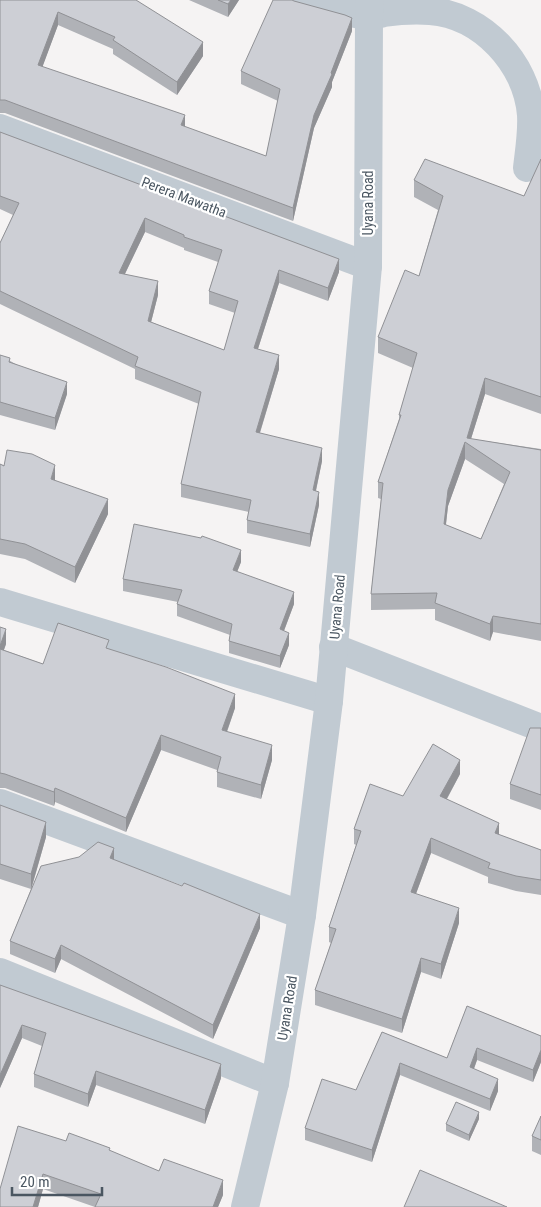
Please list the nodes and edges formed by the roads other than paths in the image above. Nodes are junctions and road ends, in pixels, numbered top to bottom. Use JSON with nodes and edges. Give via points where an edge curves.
{"nodes":[{"id":1,"x":298,"y":0,"type":"edge"},
{"id":2,"x":369,"y":8,"type":"edge"},
{"id":3,"x":0,"y":128,"type":"edge"},
{"id":4,"x":527,"y":168,"type":"dead end"},
{"id":5,"x":368,"y":266,"type":"junction"},
{"id":6,"x":0,"y":602,"type":"edge"},
{"id":7,"x":333,"y":647,"type":"junction"},
{"id":8,"x":329,"y":701,"type":"junction"},
{"id":9,"x":541,"y":728,"type":"edge"},
{"id":10,"x":0,"y":803,"type":"edge"},
{"id":11,"x":302,"y":915,"type":"junction"},
{"id":12,"x":0,"y":972,"type":"edge"},
{"id":13,"x":275,"y":1083,"type":"junction"},
{"id":14,"x":245,"y":1207,"type":"edge"}],
"edges":[{"from":1,"to":2,"type":"street","via":[[319,7]]},
{"from":2,"to":4,"type":"street","via":[[386,13],[430,11],[460,18],[490,37],[514,64],[525,89],[531,113]]},
{"from":2,"to":5,"type":"street","name":"Uyana Road"},
{"from":3,"to":5,"type":"street","name":"Perera Mawatha"},
{"from":5,"to":7,"type":"street","name":"Uyana Road"},
{"from":6,"to":8,"type":"street"},
{"from":7,"to":8,"type":"street","name":"Uyana Road"},
{"from":7,"to":9,"type":"street"},
{"from":8,"to":11,"type":"street","name":"Uyana Road"},
{"from":10,"to":11,"type":"street"},
{"from":11,"to":13,"type":"street","name":"Uyana Road"},
{"from":12,"to":13,"type":"street"},
{"from":13,"to":14,"type":"street","name":"Uyana Road"}]}
